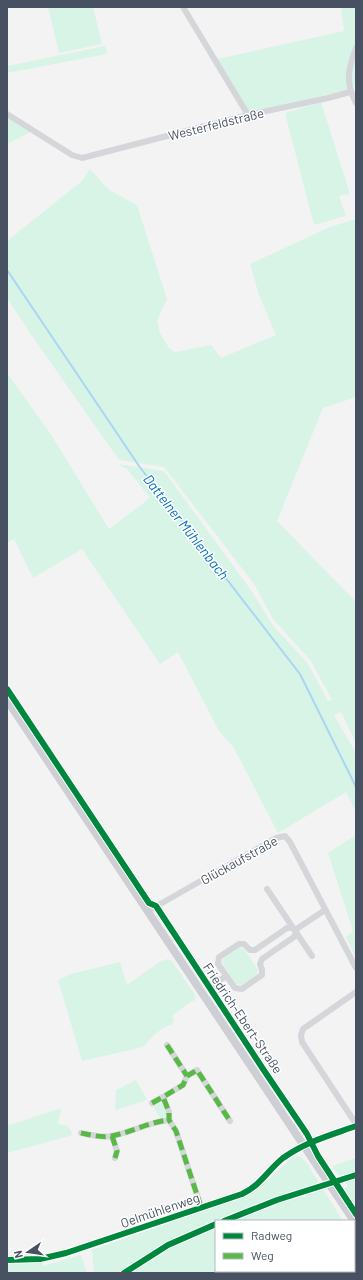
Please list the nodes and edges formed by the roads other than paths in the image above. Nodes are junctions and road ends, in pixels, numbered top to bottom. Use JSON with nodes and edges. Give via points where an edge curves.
{"nodes":[{"id":1,"x":183,"y":7,"type":"edge"},
{"id":2,"x":356,"y":48,"type":"edge"},
{"id":3,"x":350,"y":92,"type":"junction"},
{"id":4,"x":356,"y":103,"type":"edge"},
{"id":5,"x":7,"y":114,"type":"edge"},
{"id":6,"x":248,"y":115,"type":"junction"},
{"id":7,"x":7,"y":700,"type":"edge"},
{"id":8,"x":267,"y":889,"type":"dead end"},
{"id":9,"x":156,"y":906,"type":"junction"},
{"id":10,"x":325,"y":910,"type":"junction"},
{"id":11,"x":148,"y":911,"type":"junction"},
{"id":12,"x":294,"y":930,"type":"junction"},
{"id":13,"x":312,"y":956,"type":"dead end"},
{"id":14,"x":356,"y":968,"type":"edge"},
{"id":15,"x":226,"y":976,"type":"junction"},
{"id":16,"x":209,"y":988,"type":"junction"},
{"id":17,"x":356,"y":992,"type":"edge"},
{"id":18,"x":167,"y":1045,"type":"dead end"},
{"id":19,"x":187,"y":1076,"type":"junction"},
{"id":20,"x":164,"y":1096,"type":"junction"},
{"id":21,"x":152,"y":1103,"type":"dead end"},
{"id":22,"x":169,"y":1120,"type":"junction"},
{"id":23,"x":230,"y":1121,"type":"dead end"},
{"id":24,"x":356,"y":1125,"type":"edge"},
{"id":25,"x":82,"y":1133,"type":"dead end"},
{"id":26,"x":112,"y":1136,"type":"junction"},
{"id":27,"x":308,"y":1143,"type":"junction"},
{"id":28,"x":115,"y":1158,"type":"dead end"},
{"id":29,"x":201,"y":1207,"type":"junction"},
{"id":30,"x":354,"y":1220,"type":"edge"},
{"id":31,"x":7,"y":1260,"type":"edge"}],
"edges":[{"from":1,"to":6,"type":"street"},
{"from":2,"to":3,"type":"street","via":[[351,62]]},
{"from":3,"to":4,"type":"street"},
{"from":3,"to":6,"type":"street","name":"Westerfeldstraße"},
{"from":5,"to":6,"type":"street","name":"Westerfeldstraße","via":[[72,155],[82,158]]},
{"from":7,"to":11,"type":"main road","name":"Friedrich-Ebert-Straße"},
{"from":8,"to":12,"type":"street"},
{"from":9,"to":10,"type":"street","name":"Glückaufstraße","via":[[276,838],[285,836]]},
{"from":9,"to":11,"type":"street","name":"Glückaufstraße"},
{"from":9,"to":16,"type":"street","name":"Friedrich-Ebert-Straße"},
{"from":10,"to":12,"type":"street"},
{"from":10,"to":14,"type":"street","name":"Glückaufstraße"},
{"from":11,"to":27,"type":"main road","name":"Friedrich-Ebert-Straße"},
{"from":12,"to":13,"type":"street"},
{"from":12,"to":15,"type":"street","via":[[294,938],[262,959],[262,975],[242,989],[235,988]]},
{"from":12,"to":15,"type":"street","via":[[287,928],[255,950],[250,950],[241,943],[219,957],[218,964]]},
{"from":15,"to":16,"type":"street"},
{"from":16,"to":27,"type":"street","name":"Friedrich-Ebert-Straße"},
{"from":17,"to":24,"type":"street","via":[[303,1029],[301,1035],[302,1042]]},
{"from":18,"to":19,"type":"street"},
{"from":19,"to":20,"type":"street","via":[[183,1085]]},
{"from":19,"to":23,"type":"street","via":[[198,1070]]},
{"from":20,"to":21,"type":"street"},
{"from":20,"to":22,"type":"street"},
{"from":22,"to":26,"type":"street"},
{"from":22,"to":29,"type":"street","via":[[176,1131]]},
{"from":24,"to":27,"type":"street","name":"Oelmühlenweg"},
{"from":25,"to":26,"type":"street"},
{"from":26,"to":28,"type":"street","via":[[117,1151]]},
{"from":27,"to":29,"type":"street","name":"Oelmühlenweg","via":[[283,1158],[251,1190]]},
{"from":27,"to":30,"type":"main road","name":"Friedrich-Ebert-Straße"},
{"from":29,"to":31,"type":"street","name":"Oelmühlenweg","via":[[66,1253],[40,1259]]}]}
